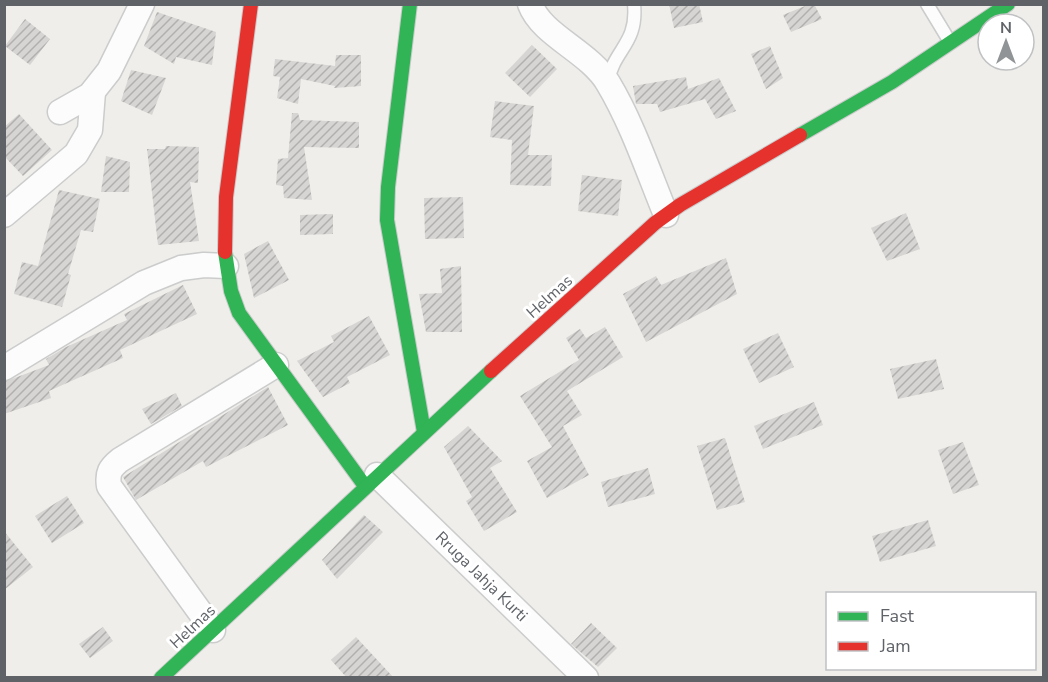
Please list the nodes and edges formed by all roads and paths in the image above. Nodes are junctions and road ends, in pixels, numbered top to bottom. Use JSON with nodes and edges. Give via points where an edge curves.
{"nodes":[{"id":1,"x":142,"y":4,"type":"edge"},
{"id":2,"x":251,"y":4,"type":"edge"},
{"id":3,"x":410,"y":4,"type":"edge"},
{"id":4,"x":530,"y":4,"type":"edge"},
{"id":5,"x":634,"y":4,"type":"edge"},
{"id":6,"x":927,"y":4,"type":"edge"},
{"id":7,"x":1008,"y":4,"type":"edge"},
{"id":8,"x":951,"y":42,"type":"junction"},
{"id":9,"x":608,"y":82,"type":"junction"},
{"id":10,"x":93,"y":92,"type":"junction"},
{"id":11,"x":60,"y":112,"type":"dead end"},
{"id":12,"x":4,"y":215,"type":"edge"},
{"id":13,"x":666,"y":215,"type":"junction"},
{"id":14,"x":226,"y":266,"type":"junction"},
{"id":15,"x":276,"y":365,"type":"junction"},
{"id":16,"x":4,"y":368,"type":"edge"},
{"id":17,"x":424,"y":432,"type":"junction"},
{"id":18,"x":371,"y":481,"type":"junction"},
{"id":19,"x":213,"y":630,"type":"junction"},
{"id":20,"x":161,"y":678,"type":"edge"},
{"id":21,"x":586,"y":678,"type":"edge"}],
"edges":[{"from":1,"to":10,"type":"street","via":[[110,71]]},
{"from":2,"to":14,"type":"street","via":[[228,183]]},
{"from":3,"to":17,"type":"street","via":[[387,220]]},
{"from":4,"to":9,"type":"street","via":[[545,26],[592,63]]},
{"from":5,"to":9,"type":"lane","via":[[636,21],[629,43],[610,68]]},
{"from":6,"to":8,"type":"lane"},
{"from":7,"to":8,"type":"street","name":"Helmas"},
{"from":8,"to":13,"type":"street","name":"Helmas","via":[[892,82]]},
{"from":9,"to":13,"type":"street"},
{"from":10,"to":11,"type":"street"},
{"from":10,"to":12,"type":"street","via":[[90,129],[76,154]]},
{"from":13,"to":17,"type":"street","name":"Helmas"},
{"from":14,"to":15,"type":"street","via":[[230,293],[239,313]]},
{"from":14,"to":16,"type":"street","via":[[181,268],[144,283]]},
{"from":15,"to":18,"type":"street"},
{"from":15,"to":19,"type":"street","via":[[120,460],[108,477],[109,486]]},
{"from":17,"to":18,"type":"street","name":"Helmas"},
{"from":18,"to":19,"type":"street","name":"Helmas"},
{"from":18,"to":21,"type":"street","name":"Rruga Jahja Kurti"},
{"from":19,"to":20,"type":"street","name":"Helmas"}]}
